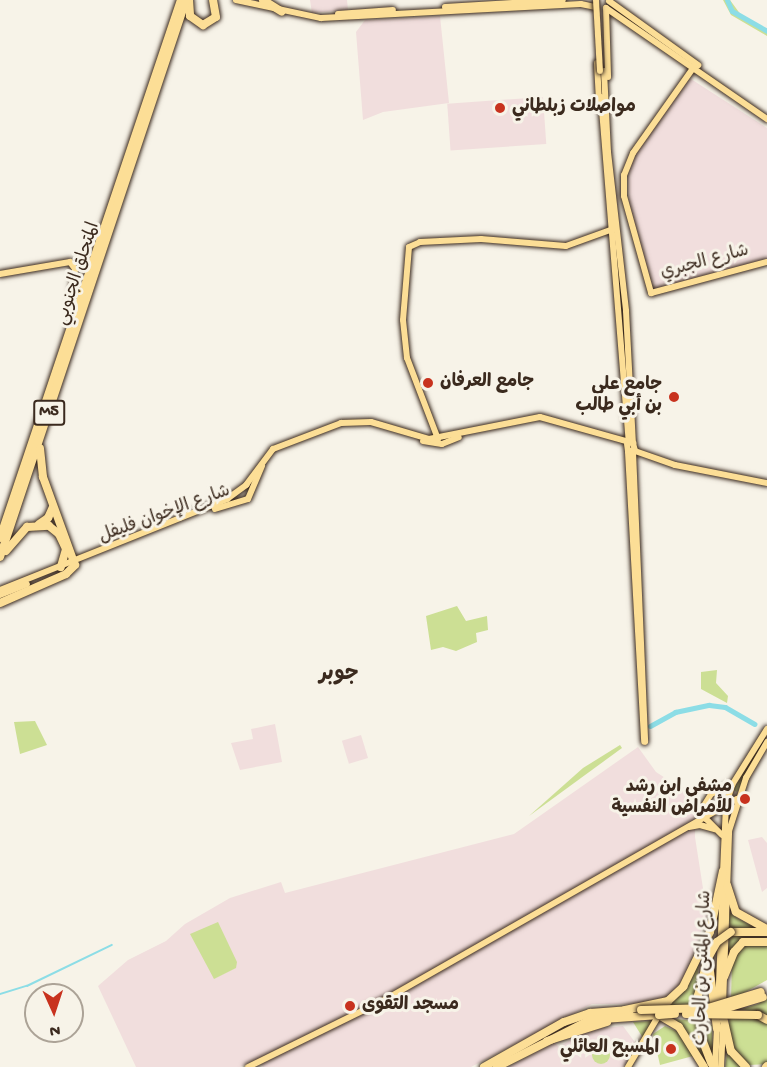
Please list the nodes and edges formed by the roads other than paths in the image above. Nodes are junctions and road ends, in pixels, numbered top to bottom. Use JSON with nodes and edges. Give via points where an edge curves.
{"nodes":[{"id":1,"x":180,"y":0,"type":"edge"},
{"id":2,"x":188,"y":0,"type":"edge"},
{"id":3,"x":213,"y":0,"type":"edge"},
{"id":4,"x":236,"y":0,"type":"edge"},
{"id":5,"x":263,"y":0,"type":"edge"},
{"id":6,"x":563,"y":0,"type":"edge"},
{"id":7,"x":609,"y":0,"type":"edge"},
{"id":8,"x":595,"y":2,"type":"edge"},
{"id":9,"x":606,"y":8,"type":"junction"},
{"id":10,"x":282,"y":12,"type":"junction"},
{"id":11,"x":613,"y":13,"type":"junction"},
{"id":12,"x":190,"y":16,"type":"junction"},
{"id":13,"x":313,"y":16,"type":"junction"},
{"id":14,"x":606,"y":19,"type":"junction"},
{"id":15,"x":177,"y":26,"type":"junction"},
{"id":16,"x":695,"y":65,"type":"junction"},
{"id":17,"x":602,"y":71,"type":"junction"},
{"id":18,"x":767,"y":114,"type":"edge"},
{"id":19,"x":607,"y":119,"type":"junction"},
{"id":20,"x":767,"y":119,"type":"edge"},
{"id":21,"x":603,"y":128,"type":"junction"},
{"id":22,"x":613,"y":229,"type":"junction"},
{"id":23,"x":97,"y":255,"type":"junction"},
{"id":24,"x":767,"y":262,"type":"edge"},
{"id":25,"x":93,"y":268,"type":"junction"},
{"id":26,"x":0,"y":272,"type":"edge"},
{"id":27,"x":75,"y":310,"type":"junction"},
{"id":28,"x":319,"y":433,"type":"junction"},
{"id":29,"x":438,"y":437,"type":"junction"},
{"id":30,"x":448,"y":439,"type":"junction"},
{"id":31,"x":40,"y":440,"type":"junction"},
{"id":32,"x":440,"y":444,"type":"junction"},
{"id":33,"x":631,"y":447,"type":"junction"},
{"id":34,"x":767,"y":481,"type":"edge"},
{"id":35,"x":240,"y":491,"type":"junction"},
{"id":36,"x":250,"y":497,"type":"junction"},
{"id":37,"x":243,"y":502,"type":"junction"},
{"id":38,"x":222,"y":504,"type":"junction"},
{"id":39,"x":53,"y":507,"type":"junction"},
{"id":40,"x":39,"y":524,"type":"junction"},
{"id":41,"x":0,"y":538,"type":"edge"},
{"id":42,"x":0,"y":558,"type":"edge"},
{"id":43,"x":75,"y":563,"type":"junction"},
{"id":44,"x":61,"y":567,"type":"junction"},
{"id":45,"x":0,"y":595,"type":"edge"},
{"id":46,"x":642,"y":682,"type":"junction"},
{"id":47,"x":767,"y":729,"type":"edge"},
{"id":48,"x":767,"y":742,"type":"edge"},
{"id":49,"x":732,"y":785,"type":"junction"},
{"id":50,"x":737,"y":799,"type":"junction"},
{"id":51,"x":726,"y":804,"type":"junction"},
{"id":52,"x":704,"y":816,"type":"junction"},
{"id":53,"x":676,"y":831,"type":"junction"},
{"id":54,"x":720,"y":833,"type":"junction"},
{"id":55,"x":723,"y":871,"type":"junction"},
{"id":56,"x":727,"y":885,"type":"junction"},
{"id":57,"x":767,"y":931,"type":"edge"},
{"id":58,"x":767,"y":942,"type":"edge"},
{"id":59,"x":705,"y":943,"type":"junction"},
{"id":60,"x":708,"y":958,"type":"junction"},
{"id":61,"x":724,"y":977,"type":"junction"},
{"id":62,"x":765,"y":991,"type":"edge"},
{"id":63,"x":698,"y":996,"type":"junction"},
{"id":64,"x":626,"y":1010,"type":"junction"},
{"id":65,"x":686,"y":1014,"type":"junction"},
{"id":66,"x":657,"y":1015,"type":"junction"},
{"id":67,"x":723,"y":1017,"type":"junction"},
{"id":68,"x":767,"y":1020,"type":"edge"},
{"id":69,"x":717,"y":1029,"type":"junction"},
{"id":70,"x":710,"y":1066,"type":"edge"},
{"id":71,"x":248,"y":1067,"type":"edge"},
{"id":72,"x":484,"y":1067,"type":"edge"},
{"id":73,"x":497,"y":1067,"type":"edge"},
{"id":74,"x":628,"y":1067,"type":"edge"},
{"id":75,"x":721,"y":1067,"type":"edge"},
{"id":76,"x":746,"y":1067,"type":"edge"}],
"edges":[{"from":1,"to":23,"type":"highway","name":"المتحلق الجنوبي","number":"M5"},
{"from":2,"to":12,"type":"highway"},
{"from":2,"to":15,"type":"highway","name":"المتحلق الجنوبي","number":"M5"},
{"from":3,"to":12,"type":"highway","via":[[217,13],[210,23],[199,24]]},
{"from":4,"to":10,"type":"main road"},
{"from":5,"to":10,"type":"highway"},
{"from":6,"to":13,"type":"main road"},
{"from":7,"to":9,"type":"main road"},
{"from":7,"to":16,"type":"main road"},
{"from":8,"to":9,"type":"main road"},
{"from":8,"to":13,"type":"main road","via":[[354,18]]},
{"from":8,"to":17,"type":"main road","bridge":true},
{"from":8,"to":21,"type":"main road"},
{"from":9,"to":11,"type":"main road"},
{"from":9,"to":14,"type":"main road"},
{"from":10,"to":13,"type":"main road"},
{"from":11,"to":14,"type":"main road"},
{"from":11,"to":16,"type":"main road"},
{"from":12,"to":15,"type":"highway","via":[[184,16]]},
{"from":14,"to":19,"type":"main road"},
{"from":15,"to":23,"type":"highway","name":"المتحلق الجنوبي","number":"M5"},
{"from":16,"to":18,"type":"main road"},
{"from":16,"to":20,"type":"main road"},
{"from":16,"to":24,"type":"main road","name":"شارع الجبري","via":[[633,153],[624,176],[624,196],[651,293]]},
{"from":17,"to":19,"type":"main road"},
{"from":17,"to":21,"type":"main road"},
{"from":19,"to":33,"type":"main road","via":[[626,311]]},
{"from":21,"to":22,"type":"main road"},
{"from":22,"to":29,"type":"main road","via":[[566,246],[481,239],[420,242],[410,247],[403,320],[406,358]]},
{"from":22,"to":33,"type":"main road"},
{"from":23,"to":25,"type":"highway","name":"المتحلق الجنوبي","number":"M5"},
{"from":25,"to":27,"type":"highway","name":"المتحلق الجنوبي","number":"M5"},
{"from":25,"to":31,"type":"highway","name":"المتحلق الجنوبي","number":"M5"},
{"from":26,"to":27,"type":"main road","via":[[72,262]]},
{"from":27,"to":41,"type":"highway","name":"المتحلق الجنوبي","number":"M5"},
{"from":28,"to":29,"type":"main road","name":"شارع الإخوان فليفل","via":[[358,421],[423,438]]},
{"from":28,"to":32,"type":"main road","name":"شارع الإخوان فليفل","via":[[360,424]]},
{"from":28,"to":35,"type":"main road","name":"شارع الإخوان فليفل","via":[[269,453]]},
{"from":28,"to":36,"type":"main road","name":"شارع الإخوان فليفل","via":[[269,457]]},
{"from":29,"to":30,"type":"main road","name":"شارع الإخوان فليفل"},
{"from":29,"to":32,"type":"main road"},
{"from":30,"to":32,"type":"main road","name":"شارع الإخوان فليفل"},
{"from":30,"to":33,"type":"main road","name":"شارع الإخوان فليفل","via":[[532,417],[549,419]]},
{"from":31,"to":39,"type":"highway","via":[[41,470]]},
{"from":31,"to":42,"type":"highway","name":"المتحلق الجنوبي","number":"M5"},
{"from":33,"to":34,"type":"main road","name":"شارع الإخوان فليفل","via":[[720,473]]},
{"from":33,"to":46,"type":"main road"},
{"from":35,"to":36,"type":"main road"},
{"from":35,"to":37,"type":"main road"},
{"from":35,"to":38,"type":"main road","name":"شارع الإخوان فليفل"},
{"from":36,"to":37,"type":"main road","name":"شارع الإخوان فليفل"},
{"from":37,"to":38,"type":"main road","name":"شارع الإخوان فليفل"},
{"from":38,"to":43,"type":"main road","name":"شارع الإخوان فليفل"},
{"from":39,"to":40,"type":"highway","via":[[48,518]]},
{"from":39,"to":43,"type":"highway"},
{"from":40,"to":42,"type":"highway","via":[[17,534]]},
{"from":40,"to":44,"type":"highway","via":[[53,528],[61,538],[67,553]]},
{"from":43,"to":44,"type":"main road","name":"شارع الإخوان فليفل"},
{"from":43,"to":45,"type":"highway","via":[[66,574]]},
{"from":44,"to":45,"type":"main road","name":"شارع الإخوان فليفل"},
{"from":46,"to":46,"type":"main road","via":[[644,742]]},
{"from":47,"to":49,"type":"main road"},
{"from":48,"to":50,"type":"main road"},
{"from":49,"to":51,"type":"main road","name":"شارع المثنى بن الحارث"},
{"from":49,"to":52,"type":"main road","via":[[711,794]]},
{"from":50,"to":51,"type":"main road"},
{"from":50,"to":56,"type":"main road","via":[[729,831]]},
{"from":51,"to":52,"type":"main road"},
{"from":51,"to":54,"type":"main road","name":"شارع المثنى بن الحارث"},
{"from":52,"to":53,"type":"main road"},
{"from":52,"to":54,"type":"main road"},
{"from":53,"to":54,"type":"main road","via":[[700,825]]},
{"from":53,"to":71,"type":"main road","via":[[396,993]]},
{"from":54,"to":55,"type":"main road","name":"شارع المثنى بن الحارث"},
{"from":55,"to":59,"type":"highway","via":[[716,915]]},
{"from":55,"to":69,"type":"main road","name":"شارع المثنى بن الحارث"},
{"from":56,"to":57,"type":"highway","via":[[736,912]]},
{"from":56,"to":61,"type":"main road"},
{"from":57,"to":60,"type":"highway","bridge":true,"via":[[731,932],[717,942]]},
{"from":58,"to":61,"type":"highway","via":[[752,939],[737,947]]},
{"from":59,"to":63,"type":"highway"},
{"from":59,"to":64,"type":"highway","via":[[683,987],[671,999]]},
{"from":60,"to":63,"type":"highway"},
{"from":60,"to":69,"type":"highway"},
{"from":61,"to":67,"type":"main road"},
{"from":62,"to":64,"type":"highway","bridge":true,"via":[[708,1008]]},
{"from":62,"to":65,"type":"highway","bridge":true,"via":[[727,1010]]},
{"from":63,"to":70,"type":"highway","via":[[702,1039]]},
{"from":64,"to":72,"type":"highway","via":[[590,1013],[564,1022]]},
{"from":65,"to":66,"type":"highway","bridge":true},
{"from":65,"to":68,"type":"highway","bridge":true,"via":[[758,1015]]},
{"from":66,"to":70,"type":"highway","via":[[679,1027]]},
{"from":66,"to":73,"type":"highway","via":[[594,1025],[566,1038],[540,1042]]},
{"from":66,"to":74,"type":"main road"},
{"from":67,"to":75,"type":"main road"},
{"from":67,"to":76,"type":"highway","via":[[731,1051]]},
{"from":69,"to":70,"type":"main road","name":"شارع المثنى بن الحارث"}]}
